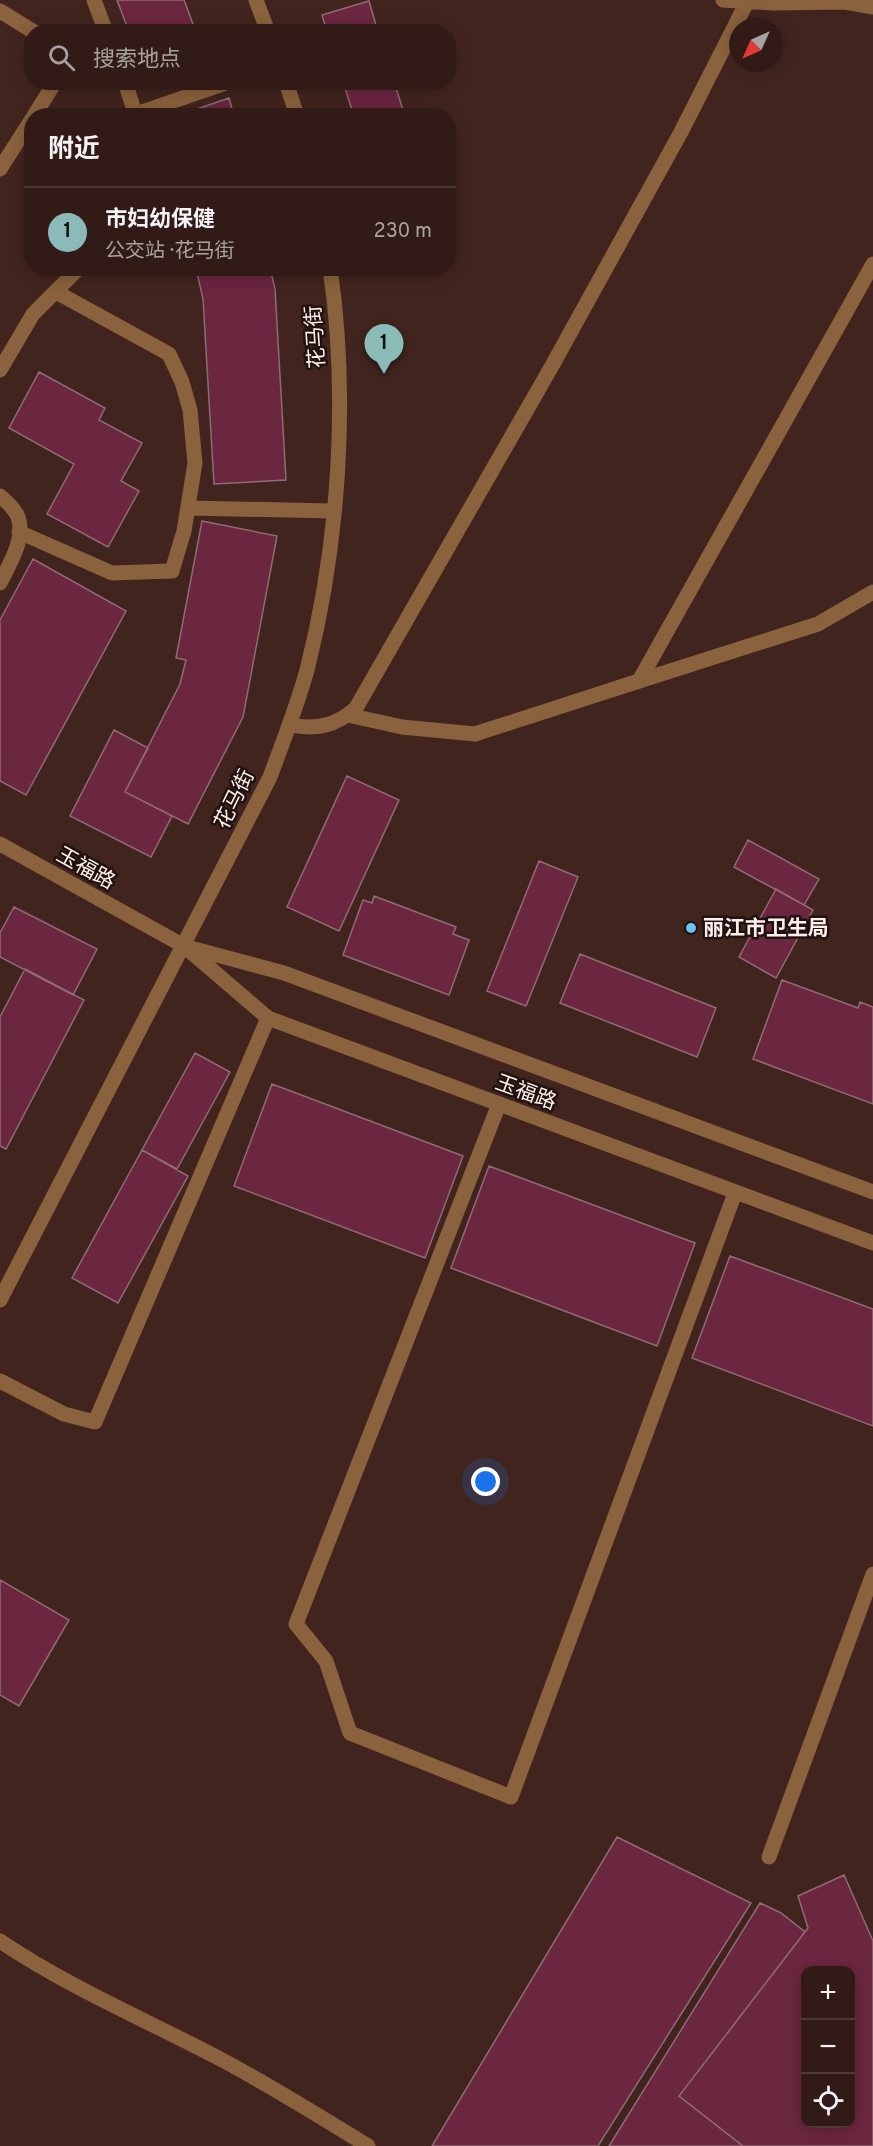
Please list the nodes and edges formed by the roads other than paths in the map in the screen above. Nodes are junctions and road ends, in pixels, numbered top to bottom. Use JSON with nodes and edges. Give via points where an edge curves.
{"nodes":[{"id":1,"x":94,"y":0,"type":"edge"},
{"id":2,"x":256,"y":0,"type":"edge"},
{"id":3,"x":723,"y":0,"type":"edge"},
{"id":4,"x":747,"y":2,"type":"junction"},
{"id":5,"x":873,"y":7,"type":"edge"},
{"id":6,"x":0,"y":11,"type":"edge"},
{"id":7,"x":103,"y":24,"type":"edge"},
{"id":8,"x":265,"y":24,"type":"edge"},
{"id":9,"x":24,"y":26,"type":"edge"},
{"id":10,"x":50,"y":90,"type":"edge"},
{"id":11,"x":128,"y":90,"type":"edge"},
{"id":12,"x":206,"y":90,"type":"edge"},
{"id":13,"x":289,"y":90,"type":"edge"},
{"id":14,"x":39,"y":108,"type":"edge"},
{"id":15,"x":134,"y":108,"type":"edge"},
{"id":16,"x":156,"y":108,"type":"edge"},
{"id":17,"x":294,"y":108,"type":"edge"},
{"id":18,"x":24,"y":131,"type":"edge"},
{"id":19,"x":0,"y":169,"type":"edge"},
{"id":20,"x":873,"y":264,"type":"edge"},
{"id":21,"x":71,"y":276,"type":"edge"},
{"id":22,"x":331,"y":276,"type":"edge"},
{"id":23,"x":56,"y":292,"type":"junction"},
{"id":24,"x":0,"y":370,"type":"edge"},
{"id":25,"x":0,"y":496,"type":"edge"},
{"id":26,"x":189,"y":507,"type":"junction"},
{"id":27,"x":333,"y":511,"type":"junction"},
{"id":28,"x":19,"y":532,"type":"junction"},
{"id":29,"x":0,"y":583,"type":"edge"},
{"id":30,"x":873,"y":592,"type":"edge"},
{"id":31,"x":639,"y":681,"type":"junction"},
{"id":32,"x":348,"y":715,"type":"junction"},
{"id":33,"x":290,"y":725,"type":"junction"},
{"id":34,"x":0,"y":844,"type":"edge"},
{"id":35,"x":184,"y":946,"type":"junction"},
{"id":36,"x":267,"y":1018,"type":"junction"},
{"id":37,"x":499,"y":1104,"type":"junction"},
{"id":38,"x":735,"y":1192,"type":"junction"},
{"id":39,"x":873,"y":1192,"type":"edge"},
{"id":40,"x":873,"y":1244,"type":"edge"},
{"id":41,"x":0,"y":1300,"type":"edge"},
{"id":42,"x":0,"y":1381,"type":"edge"},
{"id":43,"x":873,"y":1574,"type":"edge"},
{"id":44,"x":770,"y":1857,"type":"dead end"},
{"id":45,"x":0,"y":1941,"type":"edge"},
{"id":46,"x":368,"y":2146,"type":"edge"}],
"edges":[{"from":1,"to":7,"type":"street"},
{"from":2,"to":8,"type":"street"},
{"from":3,"to":4,"type":"street"},
{"from":4,"to":5,"type":"street","via":[[845,2]]},
{"from":4,"to":32,"type":"street","via":[[681,132],[553,364],[356,708]]},
{"from":6,"to":9,"type":"street"},
{"from":10,"to":14,"type":"street"},
{"from":11,"to":15,"type":"street"},
{"from":12,"to":16,"type":"street"},
{"from":13,"to":17,"type":"street"},
{"from":18,"to":19,"type":"street"},
{"from":20,"to":31,"type":"street"},
{"from":21,"to":23,"type":"street"},
{"from":22,"to":27,"type":"street","name":"花马街","via":[[339,420]]},
{"from":23,"to":24,"type":"street","via":[[33,314]]},
{"from":23,"to":26,"type":"street","via":[[169,354],[185,391],[194,440]]},
{"from":25,"to":28,"type":"street","via":[[14,510]]},
{"from":26,"to":27,"type":"street"},
{"from":26,"to":28,"type":"street","via":[[172,571],[112,573]]},
{"from":27,"to":33,"type":"street","name":"花马街","via":[[316,630]]},
{"from":28,"to":29,"type":"street","via":[[17,551]]},
{"from":30,"to":31,"type":"street","via":[[818,624]]},
{"from":31,"to":32,"type":"street","via":[[474,734],[402,727]]},
{"from":32,"to":33,"type":"street","via":[[323,727]]},
{"from":33,"to":35,"type":"street","name":"花马街","via":[[270,777]]},
{"from":34,"to":35,"type":"street","name":"玉福路"},
{"from":35,"to":36,"type":"street","name":"玉福路"},
{"from":35,"to":39,"type":"street","name":"玉福路","via":[[284,973]]},
{"from":35,"to":41,"type":"street","name":"花马街"},
{"from":36,"to":37,"type":"street","name":"玉福路"},
{"from":36,"to":42,"type":"street","via":[[95,1422],[64,1414]]},
{"from":37,"to":38,"type":"street","name":"玉福路"},
{"from":37,"to":38,"type":"street","via":[[296,1624],[326,1661],[350,1733],[511,1797]]},
{"from":38,"to":40,"type":"street","name":"玉福路"},
{"from":43,"to":44,"type":"street"},
{"from":45,"to":46,"type":"street","via":[[84,1992],[226,2062]]}]}
